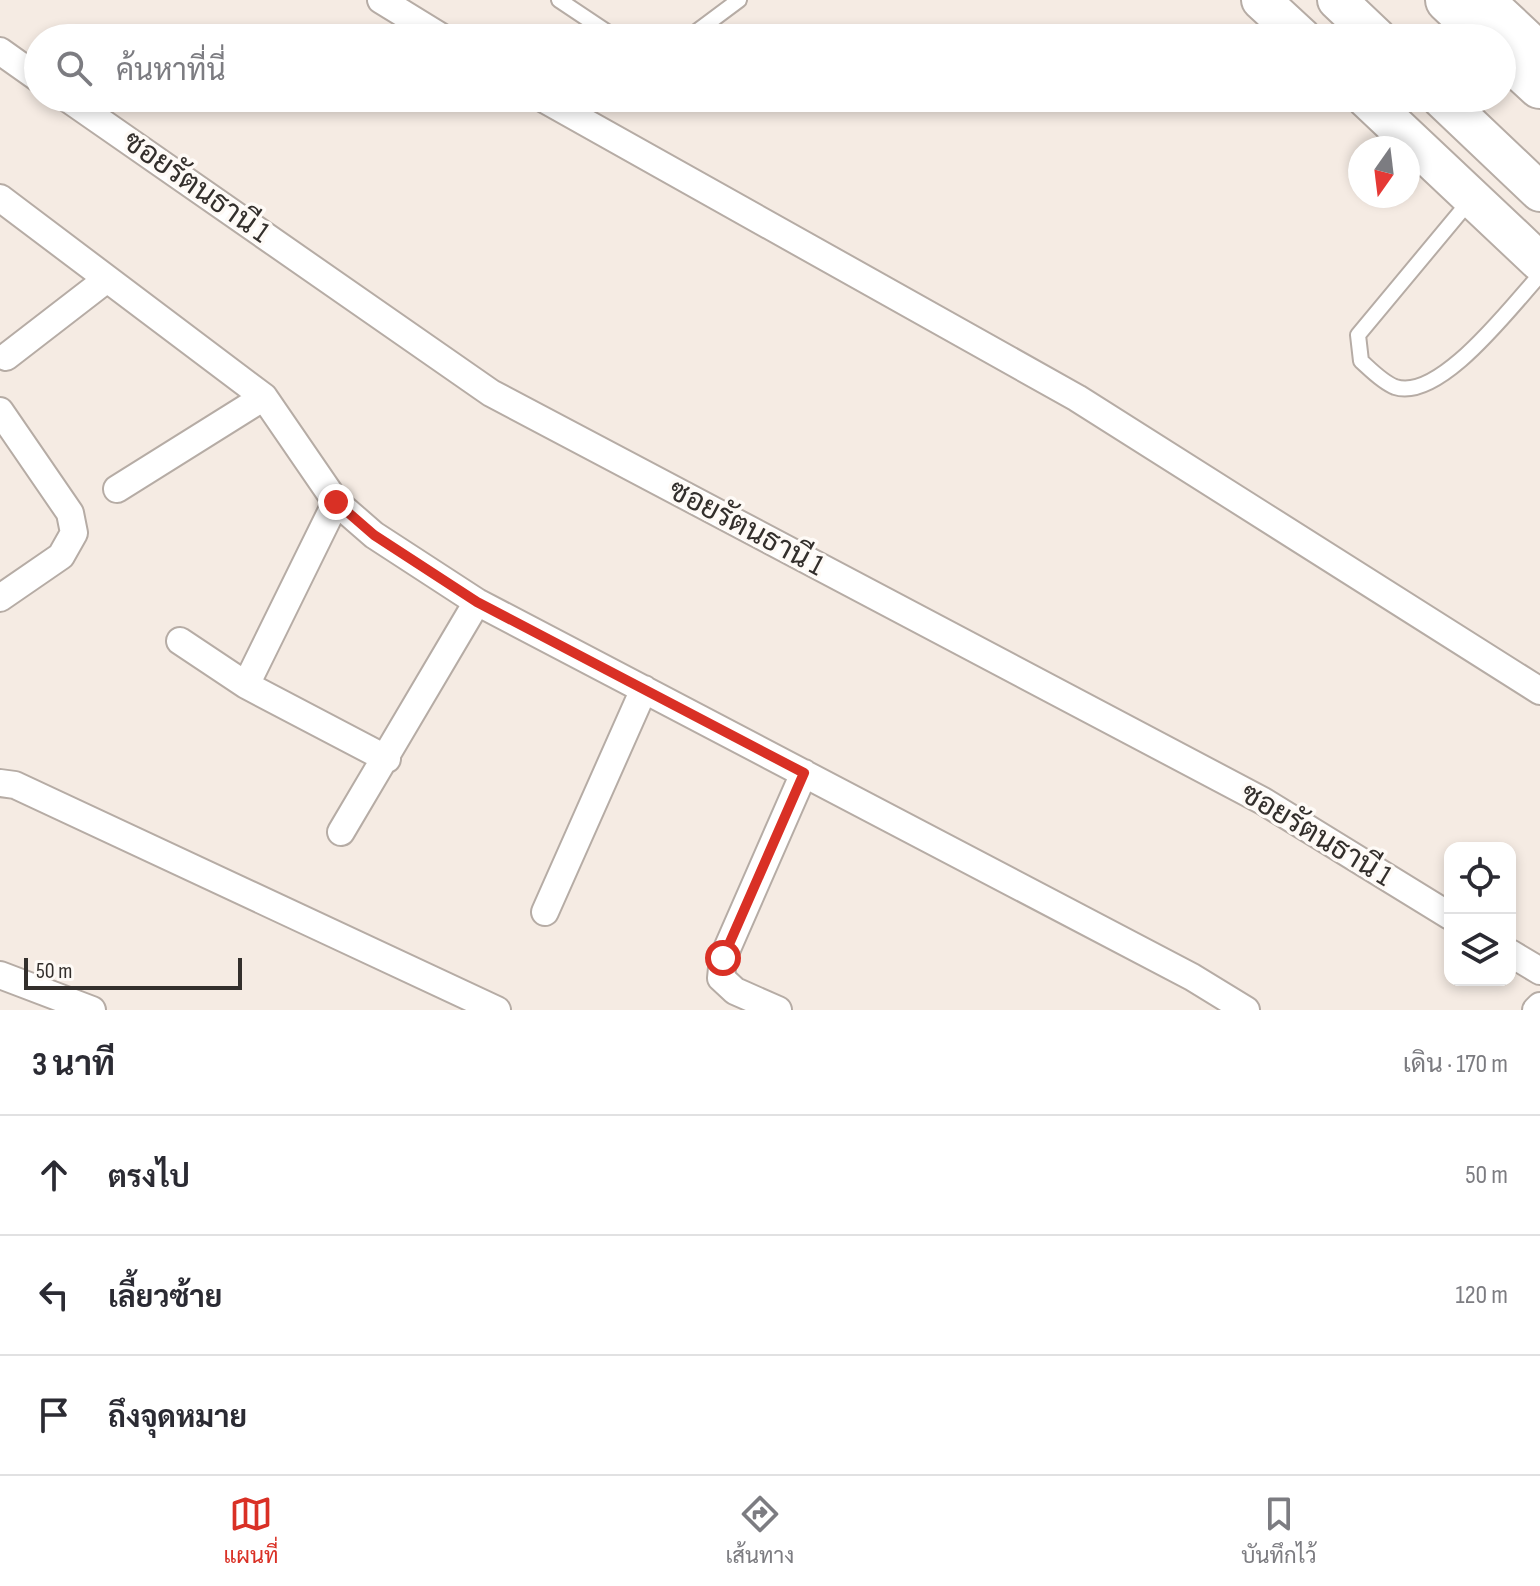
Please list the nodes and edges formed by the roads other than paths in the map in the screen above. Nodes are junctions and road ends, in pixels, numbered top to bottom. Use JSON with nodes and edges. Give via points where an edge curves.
{"nodes":[{"id":1,"x":381,"y":0,"type":"edge"},
{"id":2,"x":559,"y":0,"type":"edge"},
{"id":3,"x":739,"y":0,"type":"edge"},
{"id":4,"x":1261,"y":0,"type":"edge"},
{"id":5,"x":1337,"y":0,"type":"edge"},
{"id":6,"x":1448,"y":0,"type":"edge"},
{"id":7,"x":1480,"y":0,"type":"edge"},
{"id":8,"x":420,"y":24,"type":"edge"},
{"id":9,"x":595,"y":24,"type":"edge"},
{"id":10,"x":707,"y":24,"type":"edge"},
{"id":11,"x":1287,"y":24,"type":"edge"},
{"id":12,"x":1362,"y":24,"type":"edge"},
{"id":13,"x":1473,"y":24,"type":"edge"},
{"id":14,"x":1506,"y":24,"type":"edge"},
{"id":15,"x":1516,"y":34,"type":"edge"},
{"id":16,"x":0,"y":51,"type":"edge"},
{"id":17,"x":1540,"y":56,"type":"edge"},
{"id":18,"x":1516,"y":64,"type":"edge"},
{"id":19,"x":24,"y":68,"type":"edge"},
{"id":20,"x":1540,"y":86,"type":"edge"},
{"id":21,"x":87,"y":112,"type":"edge"},
{"id":22,"x":567,"y":112,"type":"edge"},
{"id":23,"x":1381,"y":112,"type":"edge"},
{"id":24,"x":1456,"y":112,"type":"edge"},
{"id":25,"x":1540,"y":192,"type":"edge"},
{"id":26,"x":0,"y":198,"type":"edge"},
{"id":27,"x":1472,"y":198,"type":"junction"},
{"id":28,"x":1540,"y":262,"type":"edge"},
{"id":29,"x":1540,"y":275,"type":"edge"},
{"id":30,"x":107,"y":279,"type":"junction"},
{"id":31,"x":6,"y":357,"type":"dead end"},
{"id":32,"x":264,"y":397,"type":"junction"},
{"id":33,"x":0,"y":411,"type":"edge"},
{"id":34,"x":117,"y":489,"type":"dead end"},
{"id":35,"x":336,"y":502,"type":"junction"},
{"id":36,"x":0,"y":598,"type":"edge"},
{"id":37,"x":477,"y":602,"type":"junction"},
{"id":38,"x":180,"y":641,"type":"dead end"},
{"id":39,"x":246,"y":685,"type":"junction"},
{"id":40,"x":644,"y":689,"type":"junction"},
{"id":41,"x":1540,"y":691,"type":"edge"},
{"id":42,"x":387,"y":759,"type":"junction"},
{"id":43,"x":804,"y":773,"type":"junction"},
{"id":44,"x":0,"y":783,"type":"edge"},
{"id":45,"x":341,"y":832,"type":"dead end"},
{"id":46,"x":545,"y":912,"type":"dead end"},
{"id":47,"x":1447,"y":914,"type":"edge"},
{"id":48,"x":1516,"y":957,"type":"edge"},
{"id":49,"x":1540,"y":971,"type":"edge"},
{"id":50,"x":0,"y":975,"type":"edge"},
{"id":51,"x":1242,"y":1009,"type":"edge"},
{"id":52,"x":92,"y":1010,"type":"edge"},
{"id":53,"x":497,"y":1010,"type":"edge"},
{"id":54,"x":778,"y":1010,"type":"edge"}],
"edges":[{"from":1,"to":8,"type":"street"},
{"from":2,"to":9,"type":"lane"},
{"from":3,"to":10,"type":"lane"},
{"from":4,"to":11,"type":"main road"},
{"from":5,"to":12,"type":"main road"},
{"from":6,"to":13,"type":"highway"},
{"from":7,"to":14,"type":"highway"},
{"from":15,"to":17,"type":"highway"},
{"from":16,"to":19,"type":"street"},
{"from":18,"to":20,"type":"highway"},
{"from":21,"to":47,"type":"street","name":"ซอยรัตนธานี 1","via":[[491,393],[1263,801]]},
{"from":22,"to":41,"type":"street","via":[[1077,398]]},
{"from":23,"to":27,"type":"main road"},
{"from":24,"to":25,"type":"main road"},
{"from":26,"to":30,"type":"street"},
{"from":27,"to":28,"type":"main road"},
{"from":27,"to":29,"type":"lane","via":[[1358,335],[1361,361],[1394,387],[1410,389],[1434,381],[1477,344]]},
{"from":30,"to":31,"type":"street"},
{"from":30,"to":32,"type":"street"},
{"from":32,"to":34,"type":"street"},
{"from":32,"to":35,"type":"street"},
{"from":33,"to":36,"type":"street","via":[[70,513],[74,533],[61,556]]},
{"from":35,"to":37,"type":"street","via":[[374,535]]},
{"from":35,"to":39,"type":"street"},
{"from":37,"to":40,"type":"street"},
{"from":37,"to":42,"type":"street"},
{"from":38,"to":39,"type":"street"},
{"from":39,"to":42,"type":"street"},
{"from":40,"to":43,"type":"street"},
{"from":40,"to":46,"type":"street"},
{"from":42,"to":45,"type":"street"},
{"from":43,"to":51,"type":"street","via":[[1192,977]]},
{"from":43,"to":54,"type":"street","via":[[723,958],[721,978],[735,991]]},
{"from":44,"to":53,"type":"street","via":[[15,785]]},
{"from":48,"to":49,"type":"street"},
{"from":50,"to":52,"type":"street"}]}
